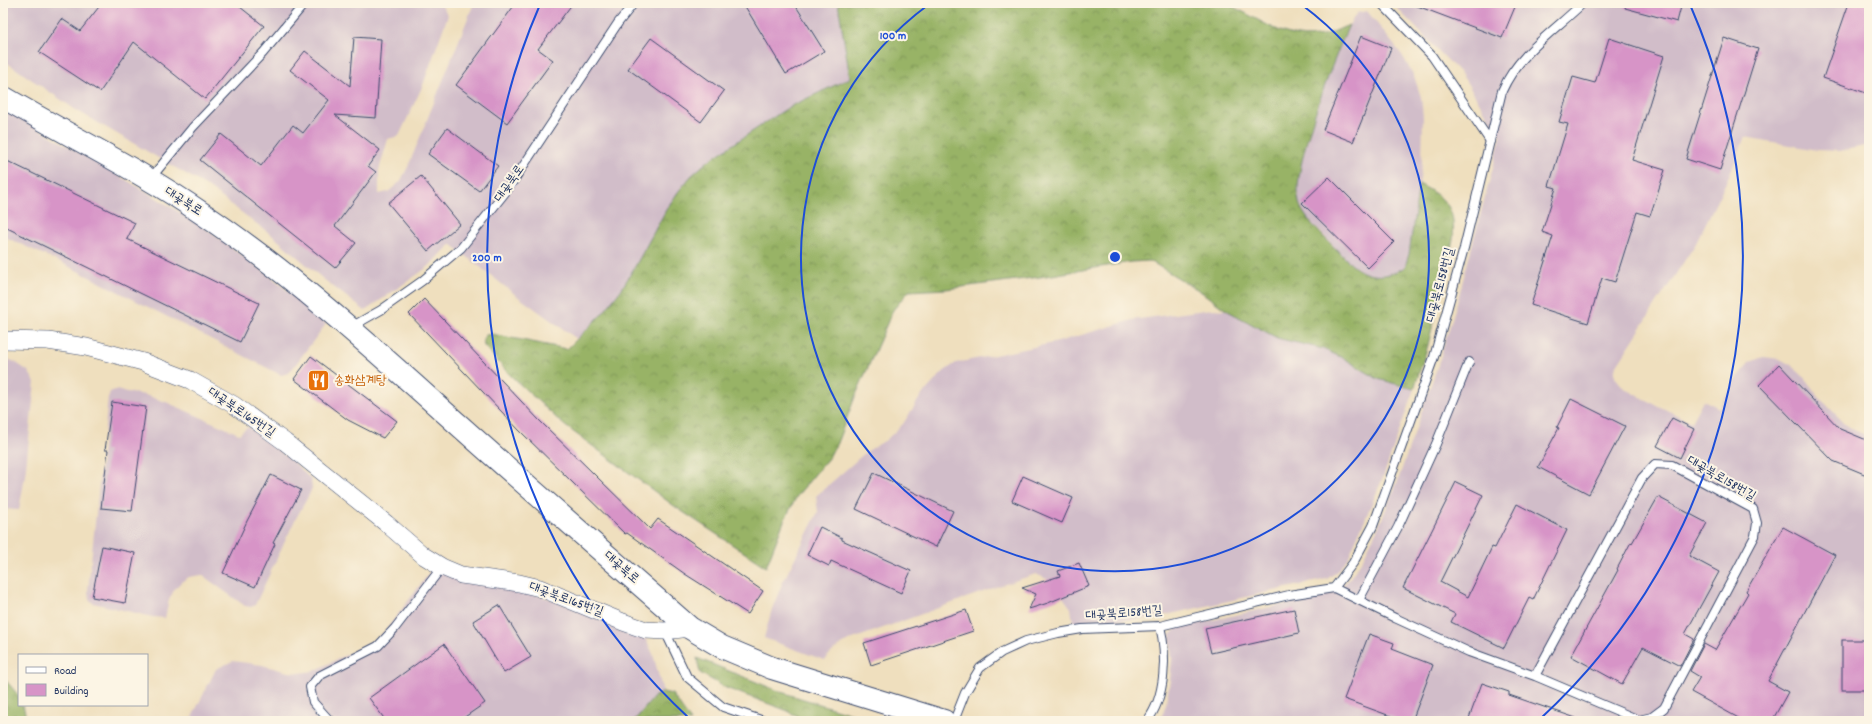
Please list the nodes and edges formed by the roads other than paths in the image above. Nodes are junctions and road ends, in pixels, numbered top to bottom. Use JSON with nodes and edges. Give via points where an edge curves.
{"nodes":[{"id":1,"x":305,"y":3,"type":"edge"},
{"id":2,"x":634,"y":3,"type":"edge"},
{"id":3,"x":1381,"y":3,"type":"edge"},
{"id":4,"x":1583,"y":3,"type":"edge"},
{"id":5,"x":3,"y":97,"type":"edge"},
{"id":6,"x":1490,"y":141,"type":"junction"},
{"id":7,"x":149,"y":181,"type":"junction"},
{"id":8,"x":349,"y":328,"type":"junction"},
{"id":9,"x":3,"y":340,"type":"edge"},
{"id":10,"x":1469,"y":362,"type":"dead end"},
{"id":11,"x":442,"y":567,"type":"junction"},
{"id":12,"x":1334,"y":588,"type":"junction"},
{"id":13,"x":1359,"y":600,"type":"junction"},
{"id":14,"x":1160,"y":626,"type":"junction"},
{"id":15,"x":690,"y":628,"type":"junction"},
{"id":16,"x":665,"y":631,"type":"junction"},
{"id":17,"x":1535,"y":676,"type":"junction"},
{"id":18,"x":330,"y":721,"type":"edge"},
{"id":19,"x":764,"y":721,"type":"edge"},
{"id":20,"x":944,"y":721,"type":"edge"},
{"id":21,"x":954,"y":721,"type":"edge"},
{"id":22,"x":1146,"y":721,"type":"edge"}],
"edges":[{"from":1,"to":7,"type":"lane","via":[[263,53],[193,126]]},
{"from":2,"to":8,"type":"lane","name":"대곶북로","via":[[618,23],[508,189],[461,248],[422,281],[381,310]]},
{"from":3,"to":6,"type":"lane","via":[[1432,56]]},
{"from":4,"to":6,"type":"lane","name":"대곶북로158번길","via":[[1521,60],[1509,76],[1502,92]]},
{"from":5,"to":7,"type":"street","name":"대곶북로"},
{"from":6,"to":12,"type":"lane","name":"대곶북로158번길","via":[[1464,248],[1426,379],[1373,526],[1353,563]]},
{"from":7,"to":8,"type":"street","name":"대곶북로","via":[[203,214],[280,271]]},
{"from":8,"to":15,"type":"street","name":"대곶북로"},
{"from":9,"to":11,"type":"street","name":"대곶북로165번길","via":[[48,341],[86,347],[143,362],[190,380],[234,405],[285,442],[424,556]]},
{"from":10,"to":13,"type":"lane","via":[[1436,444],[1398,527]]},
{"from":11,"to":16,"type":"street","name":"대곶북로165번길","via":[[468,577],[540,588],[646,630]]},
{"from":11,"to":18,"type":"lane","via":[[378,646],[319,676],[310,687],[313,702]]},
{"from":12,"to":13,"type":"lane","name":"대곶북로158번길"},
{"from":12,"to":14,"type":"lane","name":"대곶북로158번길","via":[[1289,595]]},
{"from":13,"to":17,"type":"lane","name":"대곶북로158번길","via":[[1469,652]]},
{"from":14,"to":21,"type":"lane","name":"대곶북로158번길","via":[[1082,629],[1026,641],[1002,652],[980,668],[965,693]]},
{"from":14,"to":22,"type":"lane","via":[[1164,642],[1163,681],[1152,714]]},
{"from":15,"to":16,"type":"street","name":"대곶북로165번길"},
{"from":15,"to":20,"type":"street","name":"대곶북로","via":[[722,646],[772,668]]},
{"from":16,"to":19,"type":"lane","via":[[688,677],[723,707]]},
{"from":17,"to":17,"type":"lane","name":"대곶북로158번길","via":[[1639,720],[1652,718],[1664,708],[1755,536],[1757,523],[1753,509],[1672,465],[1655,464],[1642,478]]}]}
